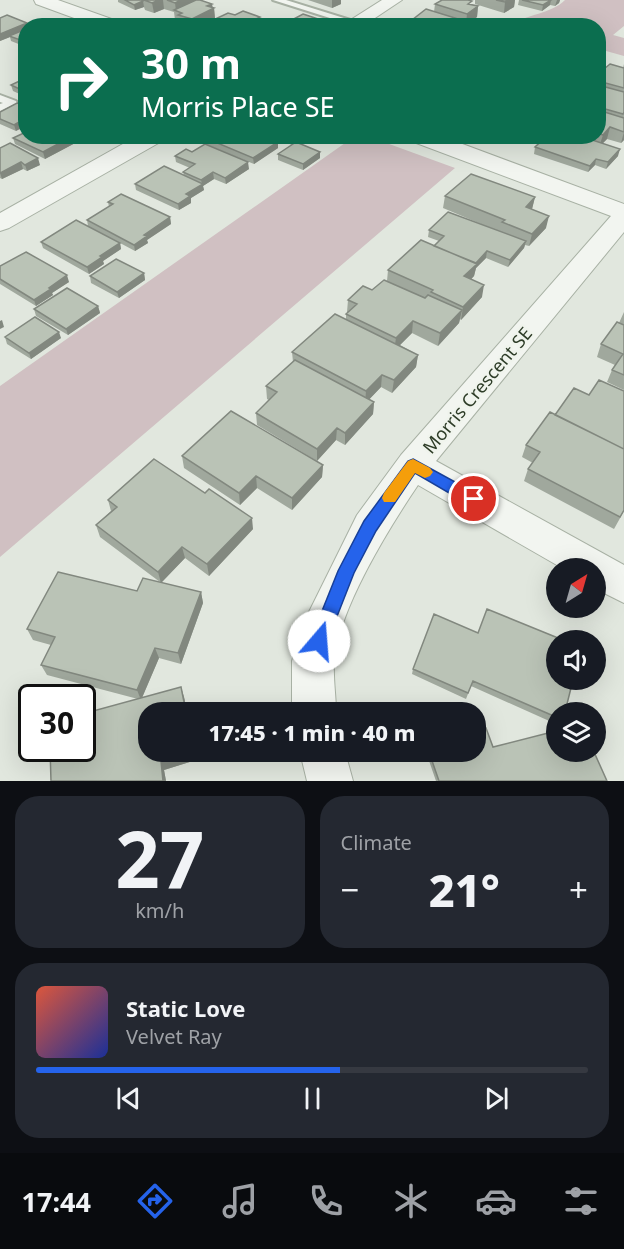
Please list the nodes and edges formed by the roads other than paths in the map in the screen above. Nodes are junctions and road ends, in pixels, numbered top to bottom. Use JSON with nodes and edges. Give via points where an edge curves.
{"nodes":[{"id":1,"x":42,"y":0,"type":"edge"},
{"id":2,"x":277,"y":0,"type":"edge"},
{"id":3,"x":394,"y":0,"type":"edge"},
{"id":4,"x":92,"y":18,"type":"edge"},
{"id":5,"x":333,"y":18,"type":"edge"},
{"id":6,"x":362,"y":18,"type":"edge"},
{"id":7,"x":0,"y":98,"type":"edge"},
{"id":8,"x":0,"y":108,"type":"edge"},
{"id":9,"x":140,"y":144,"type":"edge"},
{"id":10,"x":440,"y":144,"type":"edge"},
{"id":11,"x":624,"y":214,"type":"edge"},
{"id":12,"x":0,"y":223,"type":"edge"},
{"id":13,"x":413,"y":465,"type":"junction"},
{"id":14,"x":576,"y":558,"type":"edge"},
{"id":15,"x":606,"y":575,"type":"edge"},
{"id":16,"x":624,"y":585,"type":"edge"},
{"id":17,"x":314,"y":702,"type":"edge"},
{"id":18,"x":325,"y":762,"type":"edge"},
{"id":19,"x":330,"y":781,"type":"edge"}],
"edges":[{"from":1,"to":4,"type":"street"},
{"from":2,"to":5,"type":"lane"},
{"from":3,"to":6,"type":"street"},
{"from":7,"to":8,"type":"lane","via":[[12,103]]},
{"from":9,"to":12,"type":"street"},
{"from":10,"to":11,"type":"street"},
{"from":11,"to":13,"type":"street","name":"Morris Crescent SE"},
{"from":13,"to":14,"type":"street"},
{"from":13,"to":17,"type":"street","name":"Morris Crescent SE","via":[[370,526],[325,620],[313,662]]},
{"from":15,"to":16,"type":"street"},
{"from":18,"to":19,"type":"street"}]}
